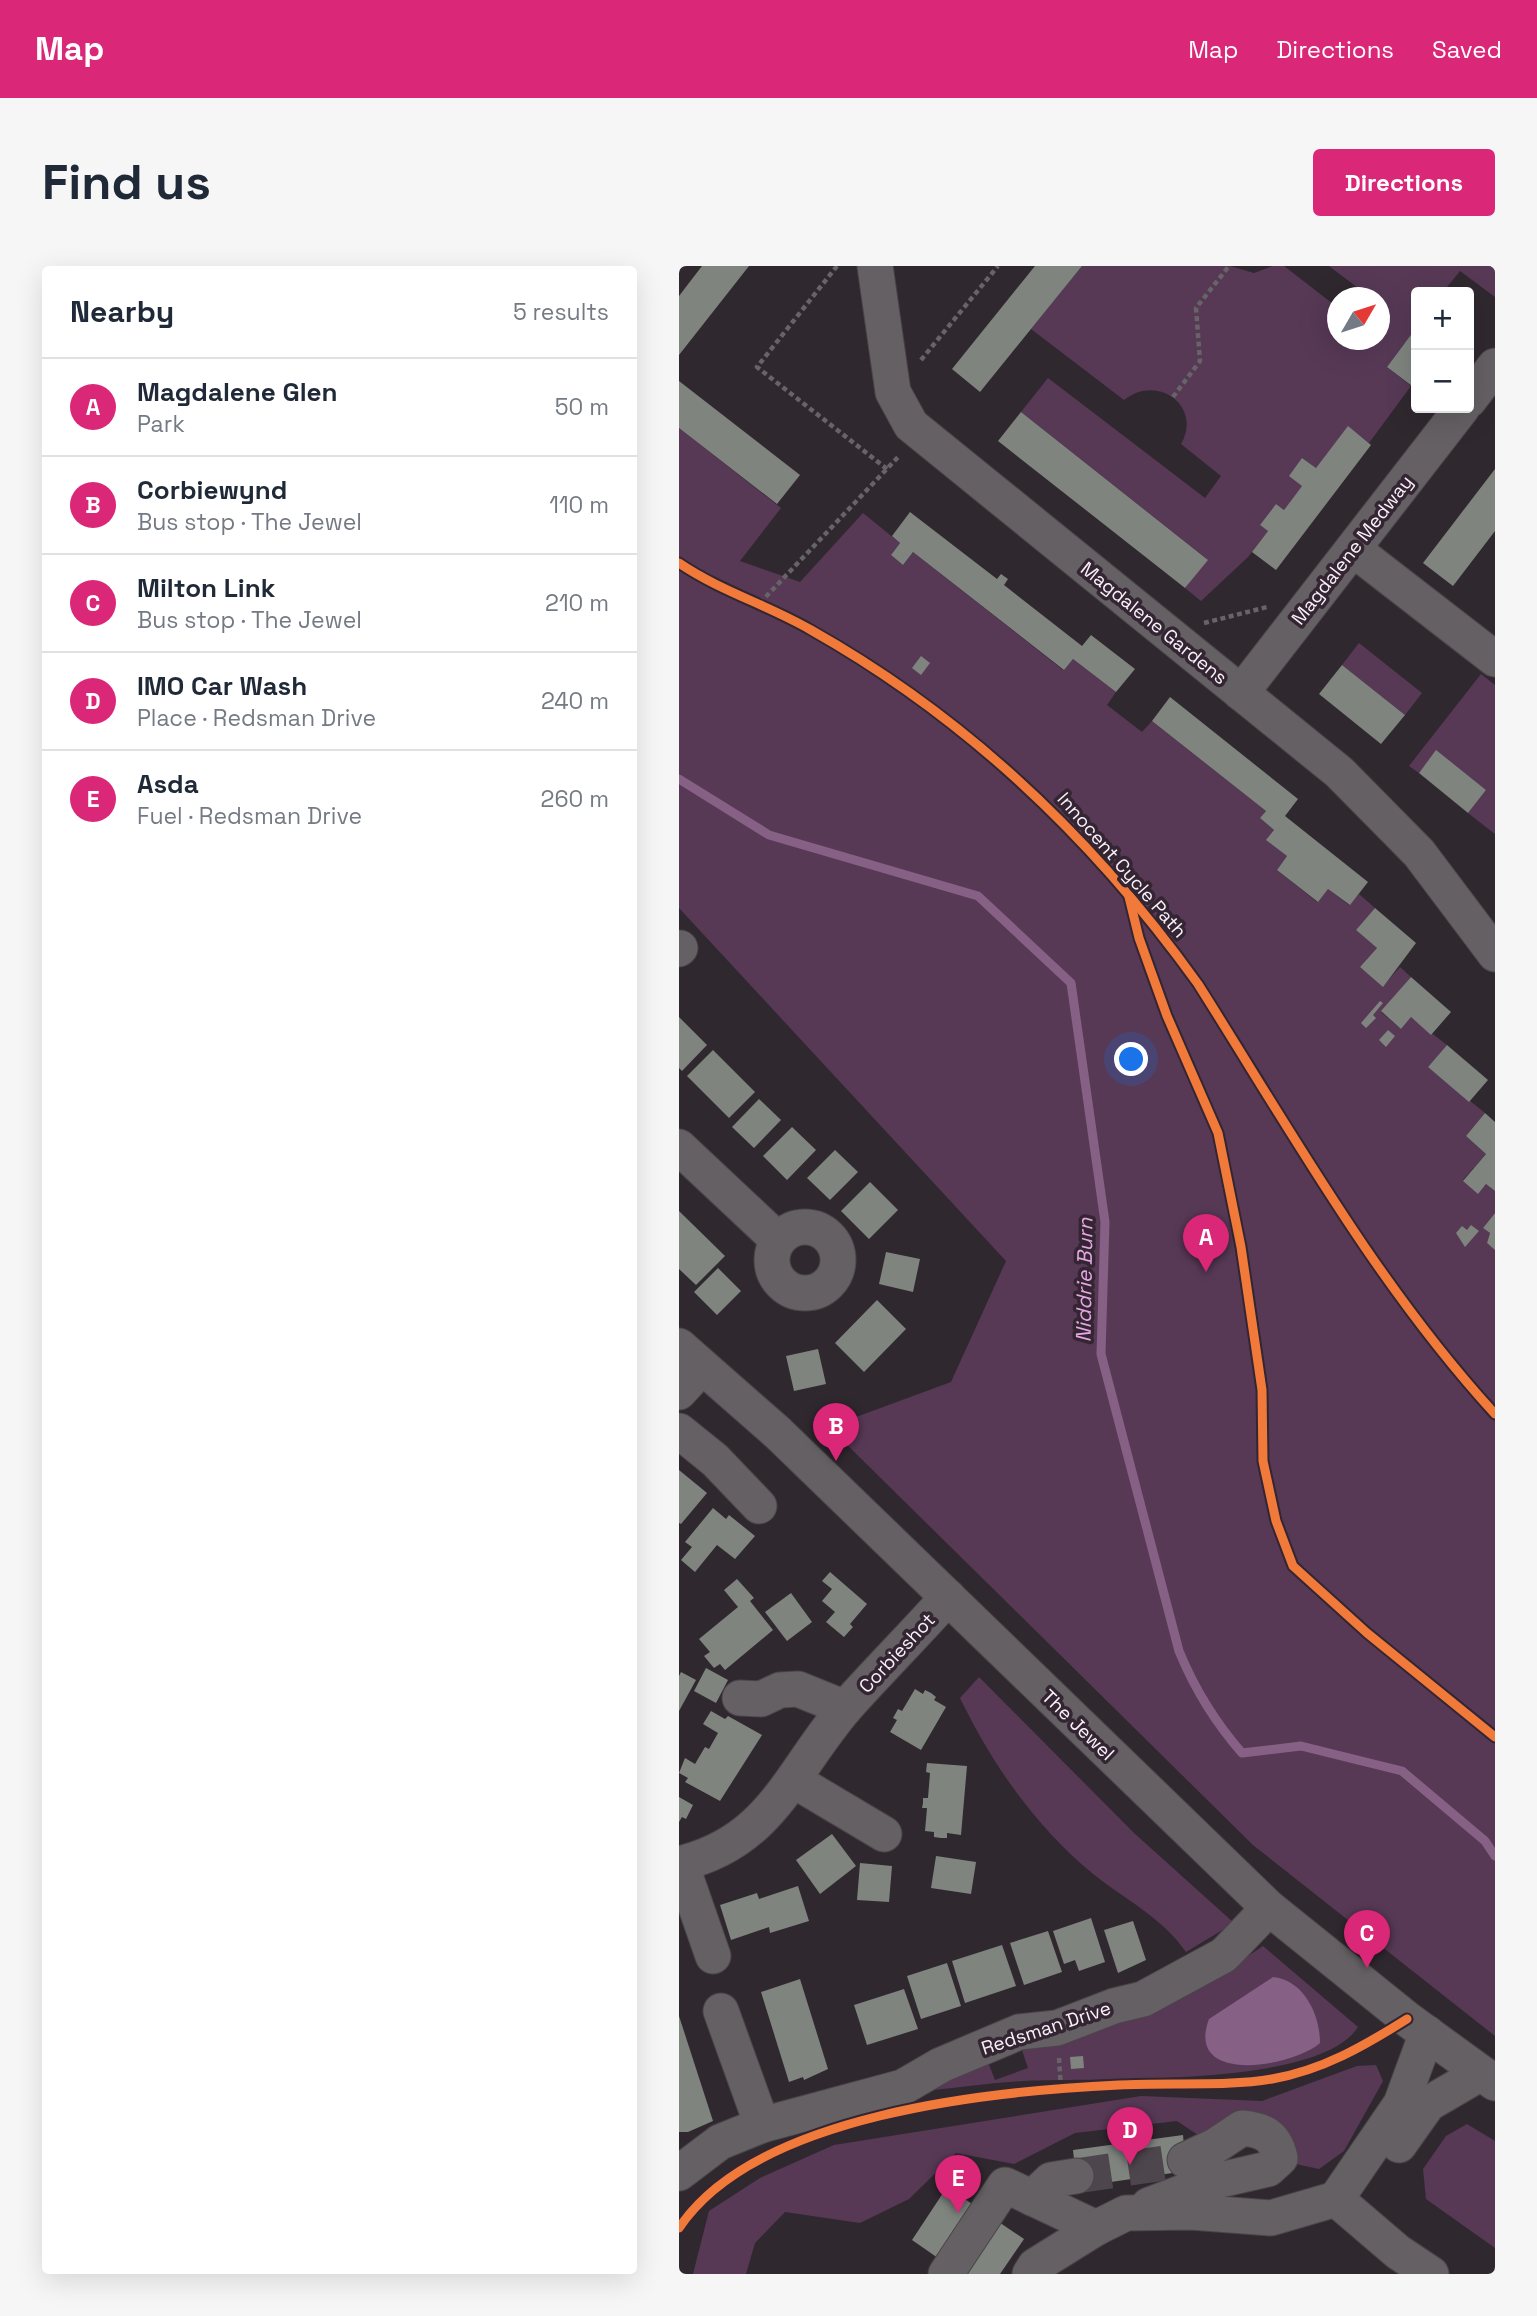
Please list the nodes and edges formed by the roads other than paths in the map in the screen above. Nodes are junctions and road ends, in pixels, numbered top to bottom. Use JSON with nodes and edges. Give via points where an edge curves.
{"nodes":[{"id":1,"x":876,"y":266,"type":"edge"},
{"id":2,"x":1495,"y":366,"type":"edge"},
{"id":3,"x":1474,"y":393,"type":"edge"},
{"id":4,"x":1458,"y":413,"type":"edge"},
{"id":5,"x":1353,"y":549,"type":"junction"},
{"id":6,"x":1495,"y":659,"type":"edge"},
{"id":7,"x":1241,"y":693,"type":"junction"},
{"id":8,"x":1495,"y":954,"type":"edge"},
{"id":9,"x":679,"y":1147,"type":"edge"},
{"id":10,"x":778,"y":1240,"type":"dead end"},
{"id":11,"x":687,"y":1368,"type":"edge"},
{"id":12,"x":679,"y":1431,"type":"edge"},
{"id":13,"x":759,"y":1506,"type":"dead end"},
{"id":14,"x":949,"y":1598,"type":"junction"},
{"id":15,"x":740,"y":1698,"type":"dead end"},
{"id":16,"x":845,"y":1708,"type":"junction"},
{"id":17,"x":795,"y":1781,"type":"junction"},
{"id":18,"x":884,"y":1834,"type":"dead end"},
{"id":19,"x":680,"y":1864,"type":"edge"},
{"id":20,"x":1263,"y":1902,"type":"junction"},
{"id":21,"x":713,"y":1956,"type":"dead end"},
{"id":22,"x":721,"y":2011,"type":"dead end"},
{"id":23,"x":1427,"y":2033,"type":"junction"},
{"id":24,"x":1488,"y":2078,"type":"edge"},
{"id":25,"x":762,"y":2125,"type":"junction"},
{"id":26,"x":1185,"y":2160,"type":"tunnel mouth"},
{"id":27,"x":679,"y":2173,"type":"edge"},
{"id":28,"x":1076,"y":2176,"type":"tunnel mouth"},
{"id":29,"x":1033,"y":2198,"type":"junction"},
{"id":30,"x":1344,"y":2206,"type":"junction"},
{"id":31,"x":1111,"y":2220,"type":"junction"},
{"id":32,"x":946,"y":2274,"type":"edge"},
{"id":33,"x":1030,"y":2274,"type":"edge"},
{"id":34,"x":1431,"y":2274,"type":"edge"}],
"edges":[{"from":1,"to":7,"type":"street","name":"Magdalene Gardens","via":[[893,392],[904,415],[920,433]]},
{"from":2,"to":3,"type":"street"},
{"from":4,"to":5,"type":"street","name":"Magdalene Medway"},
{"from":5,"to":6,"type":"street"},
{"from":5,"to":7,"type":"street","name":"Magdalene Medway"},
{"from":7,"to":8,"type":"street","name":"Magdalene Gardens","via":[[1321,756],[1381,812],[1419,853]]},
{"from":9,"to":10,"type":"street"},
{"from":11,"to":14,"type":"street","name":"The Jewel","via":[[778,1433]]},
{"from":12,"to":13,"type":"street"},
{"from":14,"to":16,"type":"street","name":"Corbieshot"},
{"from":14,"to":20,"type":"street","name":"The Jewel"},
{"from":15,"to":16,"type":"street","name":"Corbieshot","via":[[761,1699],[780,1690],[798,1689]]},
{"from":16,"to":17,"type":"street","name":"Corbieshot"},
{"from":17,"to":18,"type":"street"},
{"from":17,"to":19,"type":"street","name":"Corbieshot","via":[[770,1813],[740,1839],[717,1853]]},
{"from":19,"to":21,"type":"street","name":"Corbieshot"},
{"from":20,"to":23,"type":"street","name":"The Jewel"},
{"from":20,"to":25,"type":"street","name":"Redsman Drive","via":[[1224,1955],[1143,1999],[1057,2028],[1019,2032],[941,2065],[903,2087]]},
{"from":22,"to":25,"type":"street"},
{"from":23,"to":24,"type":"street","name":"The Jewel"},
{"from":23,"to":30,"type":"street","via":[[1401,2104]]},
{"from":24,"to":30,"type":"street","via":[[1427,2104]]},
{"from":25,"to":27,"type":"street","name":"Redsman Drive","via":[[720,2142]]},
{"from":26,"to":31,"type":"street","via":[[1242,2128],[1263,2130],[1277,2143],[1280,2158],[1268,2169],[1207,2183]]},
{"from":28,"to":29,"type":"street","via":[[1051,2180]]},
{"from":29,"to":31,"type":"street"},
{"from":29,"to":32,"type":"street","via":[[1005,2185]]},
{"from":30,"to":31,"type":"street","via":[[1271,2218],[1191,2212]]},
{"from":30,"to":34,"type":"street"},
{"from":31,"to":33,"type":"street","via":[[1035,2266]]}]}
